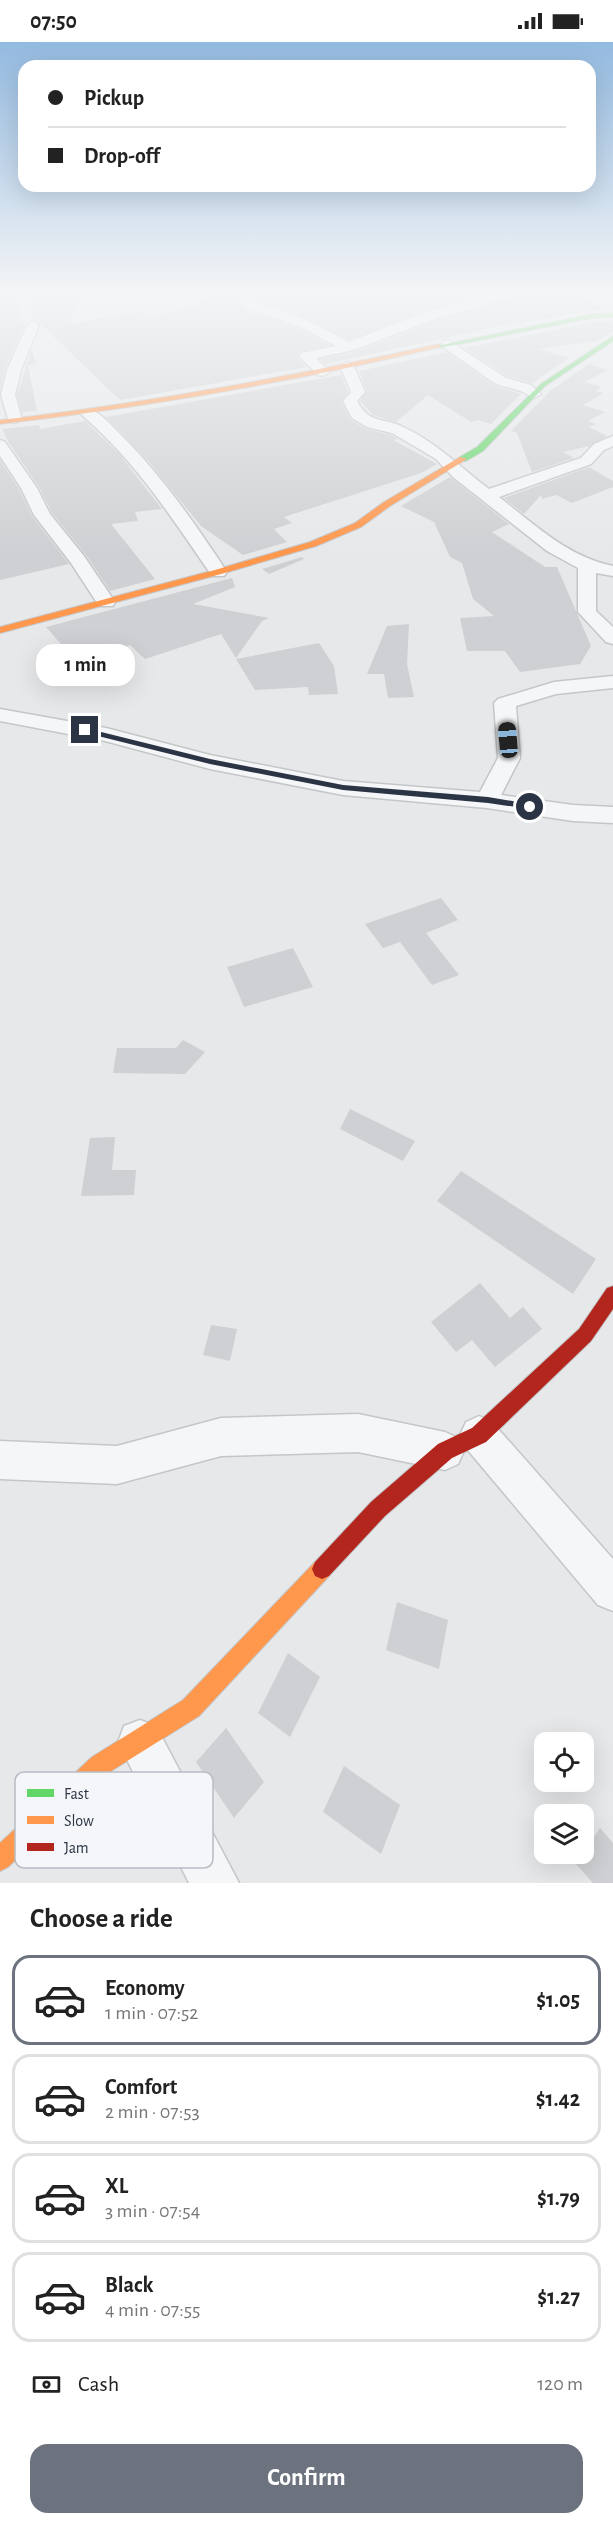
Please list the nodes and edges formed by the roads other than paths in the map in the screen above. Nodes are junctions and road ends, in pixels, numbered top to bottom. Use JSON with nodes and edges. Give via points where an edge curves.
{"nodes":[{"id":1,"x":12,"y":380,"type":"edge"},
{"id":2,"x":278,"y":380,"type":"edge"},
{"id":3,"x":353,"y":380,"type":"edge"},
{"id":4,"x":499,"y":380,"type":"edge"},
{"id":5,"x":551,"y":380,"type":"edge"},
{"id":6,"x":534,"y":394,"type":"junction"},
{"id":7,"x":88,"y":413,"type":"junction"},
{"id":8,"x":15,"y":419,"type":"junction"},
{"id":9,"x":0,"y":422,"type":"edge"},
{"id":10,"x":613,"y":441,"type":"edge"},
{"id":11,"x":0,"y":445,"type":"edge"},
{"id":12,"x":451,"y":466,"type":"junction"},
{"id":13,"x":489,"y":495,"type":"junction"},
{"id":14,"x":587,"y":566,"type":"junction"},
{"id":15,"x":613,"y":571,"type":"edge"},
{"id":16,"x":218,"y":572,"type":"junction"},
{"id":17,"x":106,"y":602,"type":"junction"},
{"id":18,"x":0,"y":630,"type":"edge"},
{"id":19,"x":613,"y":638,"type":"edge"},
{"id":20,"x":613,"y":682,"type":"edge"},
{"id":21,"x":0,"y":714,"type":"edge"},
{"id":22,"x":488,"y":800,"type":"junction"},
{"id":23,"x":613,"y":815,"type":"edge"},
{"id":24,"x":613,"y":1294,"type":"edge"},
{"id":25,"x":462,"y":1443,"type":"junction"},
{"id":26,"x":0,"y":1460,"type":"edge"},
{"id":27,"x":613,"y":1590,"type":"edge"},
{"id":28,"x":140,"y":1742,"type":"junction"},
{"id":29,"x":93,"y":1772,"type":"edge"},
{"id":30,"x":156,"y":1772,"type":"edge"},
{"id":31,"x":15,"y":1846,"type":"edge"},
{"id":32,"x":0,"y":1860,"type":"edge"},
{"id":33,"x":207,"y":1868,"type":"edge"},
{"id":34,"x":215,"y":1883,"type":"edge"}],
"edges":[{"from":1,"to":8,"type":"street","via":[[8,396]]},
{"from":2,"to":7,"type":"street"},
{"from":3,"to":12,"type":"street","via":[[358,392],[350,400],[357,415],[372,424],[397,429]]},
{"from":4,"to":6,"type":"street"},
{"from":5,"to":6,"type":"street"},
{"from":6,"to":12,"type":"street","via":[[480,449]]},
{"from":7,"to":8,"type":"street"},
{"from":7,"to":16,"type":"street","via":[[109,430],[176,506]]},
{"from":8,"to":9,"type":"street"},
{"from":10,"to":13,"type":"street","via":[[599,447],[586,461]]},
{"from":11,"to":17,"type":"street","via":[[30,489],[42,515]]},
{"from":12,"to":13,"type":"street"},
{"from":12,"to":16,"type":"street","via":[[358,525],[313,544]]},
{"from":13,"to":14,"type":"street","via":[[518,521]]},
{"from":14,"to":15,"type":"street"},
{"from":14,"to":19,"type":"street","via":[[587,612]]},
{"from":16,"to":17,"type":"street"},
{"from":17,"to":18,"type":"street"},
{"from":20,"to":22,"type":"street","via":[[554,688],[505,703],[509,758]]},
{"from":21,"to":22,"type":"street","via":[[343,788]]},
{"from":22,"to":23,"type":"street"},
{"from":24,"to":25,"type":"street","via":[[585,1335]]},
{"from":25,"to":26,"type":"street","via":[[358,1433],[221,1437],[117,1465]]},
{"from":25,"to":27,"type":"street"},
{"from":25,"to":28,"type":"street","via":[[378,1509],[191,1708]]},
{"from":28,"to":29,"type":"street"},
{"from":28,"to":30,"type":"street"},
{"from":31,"to":32,"type":"street"},
{"from":33,"to":34,"type":"street"}]}
